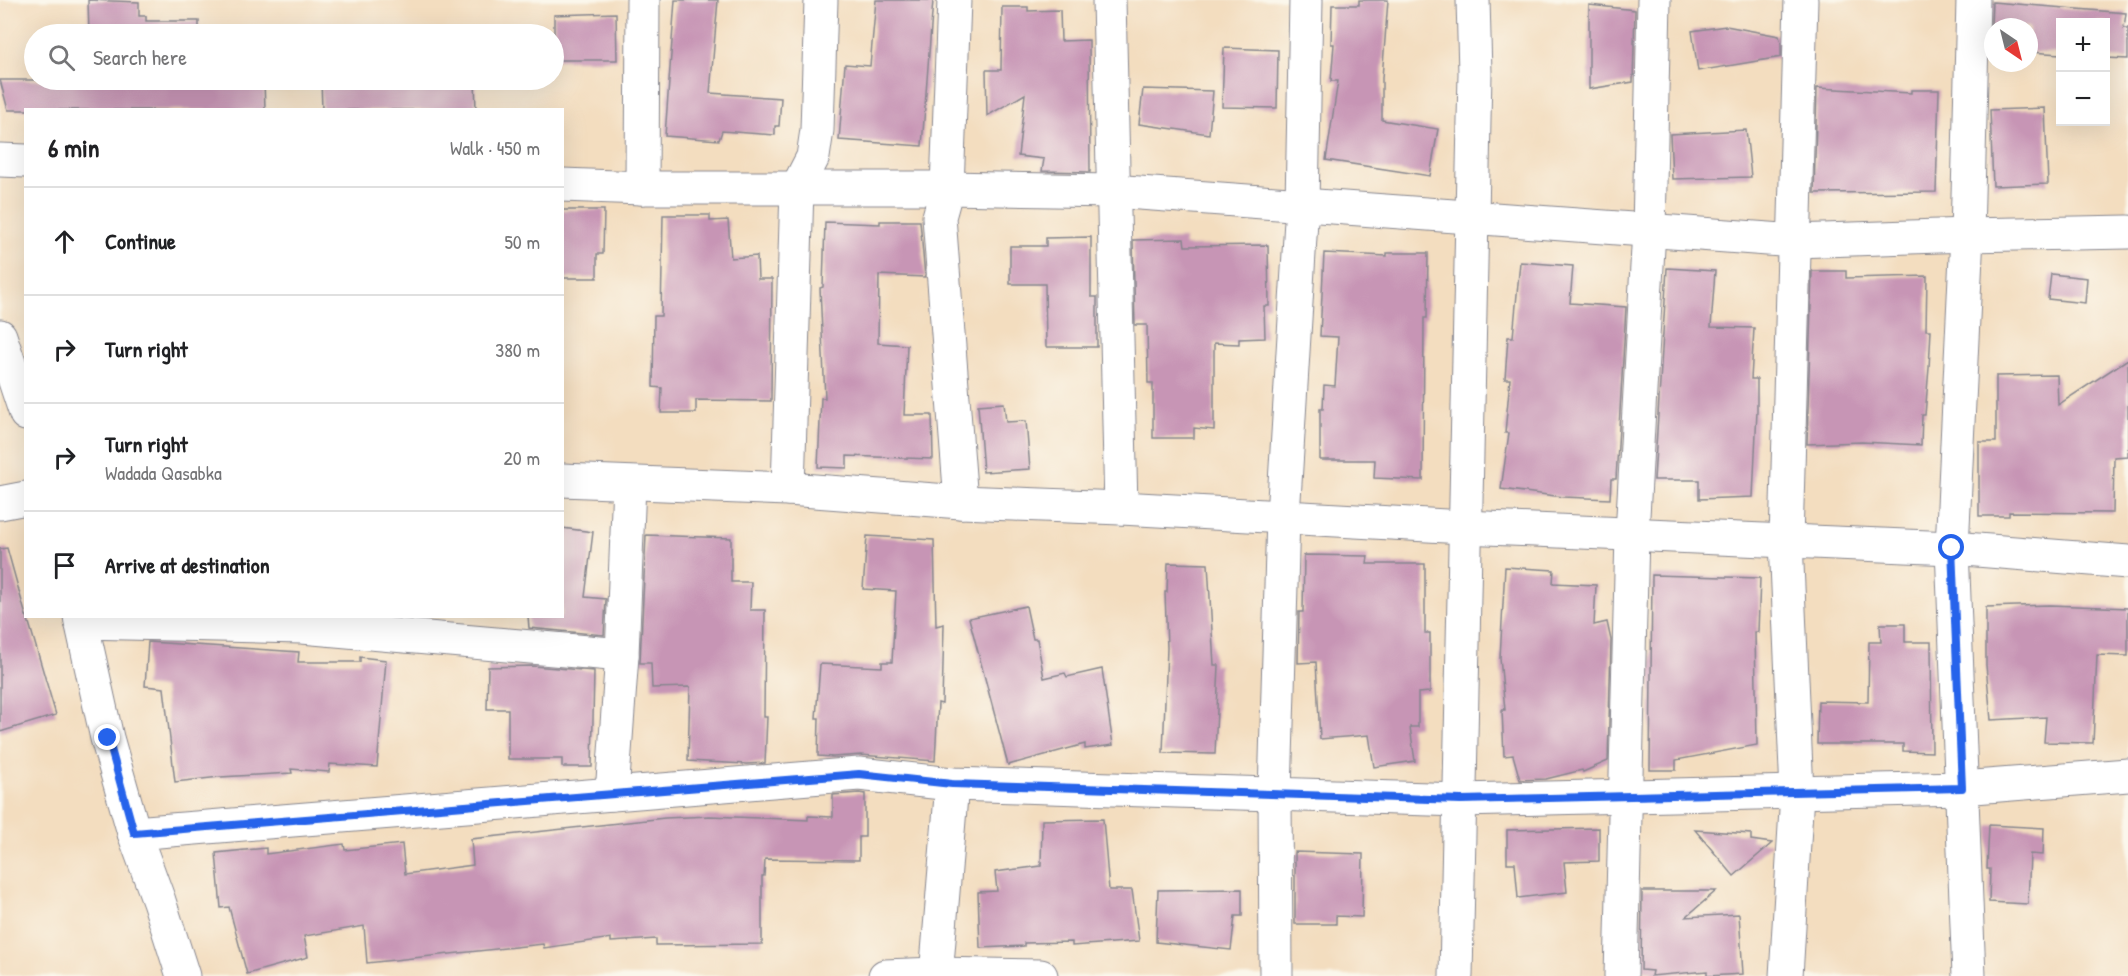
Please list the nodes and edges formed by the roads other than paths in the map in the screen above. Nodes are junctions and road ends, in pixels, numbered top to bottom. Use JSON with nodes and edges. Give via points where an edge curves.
{"nodes":[{"id":1,"x":643,"y":0,"type":"edge"},
{"id":2,"x":821,"y":0,"type":"edge"},
{"id":3,"x":954,"y":0,"type":"edge"},
{"id":4,"x":1109,"y":0,"type":"edge"},
{"id":5,"x":1306,"y":0,"type":"edge"},
{"id":6,"x":1473,"y":0,"type":"edge"},
{"id":7,"x":1654,"y":0,"type":"edge"},
{"id":8,"x":1801,"y":0,"type":"edge"},
{"id":9,"x":1973,"y":0,"type":"edge"},
{"id":10,"x":0,"y":160,"type":"edge"},
{"id":11,"x":24,"y":161,"type":"edge"},
{"id":12,"x":564,"y":184,"type":"edge"},
{"id":13,"x":642,"y":188,"type":"junction"},
{"id":14,"x":797,"y":188,"type":"junction"},
{"id":15,"x":947,"y":188,"type":"junction"},
{"id":16,"x":1112,"y":191,"type":"junction"},
{"id":17,"x":1302,"y":204,"type":"junction"},
{"id":18,"x":1471,"y":217,"type":"junction"},
{"id":19,"x":1649,"y":230,"type":"junction"},
{"id":20,"x":2128,"y":232,"type":"edge"},
{"id":21,"x":1967,"y":235,"type":"junction"},
{"id":22,"x":1795,"y":241,"type":"junction"},
{"id":23,"x":0,"y":336,"type":"edge"},
{"id":24,"x":24,"y":408,"type":"edge"},
{"id":25,"x":564,"y":480,"type":"edge"},
{"id":26,"x":628,"y":484,"type":"junction"},
{"id":27,"x":788,"y":489,"type":"junction"},
{"id":28,"x":24,"y":498,"type":"edge"},
{"id":29,"x":962,"y":502,"type":"junction"},
{"id":30,"x":0,"y":503,"type":"edge"},
{"id":31,"x":1121,"y":508,"type":"junction"},
{"id":32,"x":1283,"y":516,"type":"junction"},
{"id":33,"x":1464,"y":527,"type":"junction"},
{"id":34,"x":1632,"y":534,"type":"junction"},
{"id":35,"x":1786,"y":541,"type":"junction"},
{"id":36,"x":1952,"y":548,"type":"junction"},
{"id":37,"x":2128,"y":562,"type":"edge"},
{"id":38,"x":80,"y":620,"type":"edge"},
{"id":39,"x":622,"y":655,"type":"junction"},
{"id":40,"x":2128,"y":775,"type":"edge"},
{"id":41,"x":952,"y":784,"type":"junction"},
{"id":42,"x":1962,"y":788,"type":"junction"},
{"id":43,"x":1797,"y":793,"type":"junction"},
{"id":44,"x":612,"y":794,"type":"junction"},
{"id":45,"x":1275,"y":794,"type":"junction"},
{"id":46,"x":1625,"y":797,"type":"junction"},
{"id":47,"x":1461,"y":800,"type":"junction"},
{"id":48,"x":134,"y":833,"type":"junction"},
{"id":49,"x":936,"y":975,"type":"edge"},
{"id":50,"x":182,"y":976,"type":"edge"},
{"id":51,"x":885,"y":976,"type":"edge"},
{"id":52,"x":1041,"y":976,"type":"edge"},
{"id":53,"x":1276,"y":976,"type":"edge"},
{"id":54,"x":1456,"y":976,"type":"edge"},
{"id":55,"x":1621,"y":976,"type":"edge"},
{"id":56,"x":1785,"y":976,"type":"edge"},
{"id":57,"x":1969,"y":976,"type":"edge"}],
"edges":[{"from":1,"to":13,"type":"street"},
{"from":2,"to":14,"type":"street","via":[[817,130],[813,157]]},
{"from":3,"to":15,"type":"street"},
{"from":4,"to":16,"type":"street"},
{"from":5,"to":17,"type":"street"},
{"from":6,"to":18,"type":"street"},
{"from":7,"to":19,"type":"street"},
{"from":8,"to":22,"type":"street"},
{"from":9,"to":21,"type":"street"},
{"from":10,"to":11,"type":"street"},
{"from":12,"to":13,"type":"street"},
{"from":13,"to":14,"type":"street"},
{"from":14,"to":15,"type":"street"},
{"from":14,"to":27,"type":"street"},
{"from":15,"to":16,"type":"street"},
{"from":15,"to":29,"type":"street","via":[[939,217]]},
{"from":16,"to":17,"type":"street"},
{"from":16,"to":31,"type":"street"},
{"from":17,"to":18,"type":"street"},
{"from":17,"to":32,"type":"street"},
{"from":18,"to":19,"type":"street"},
{"from":18,"to":33,"type":"street"},
{"from":19,"to":22,"type":"street"},
{"from":19,"to":34,"type":"street"},
{"from":20,"to":21,"type":"street"},
{"from":21,"to":22,"type":"street"},
{"from":21,"to":36,"type":"street"},
{"from":22,"to":35,"type":"street"},
{"from":23,"to":24,"type":"street"},
{"from":25,"to":26,"type":"street"},
{"from":26,"to":27,"type":"street"},
{"from":26,"to":39,"type":"street"},
{"from":27,"to":29,"type":"street"},
{"from":28,"to":30,"type":"street"},
{"from":29,"to":31,"type":"street"},
{"from":31,"to":32,"type":"street"},
{"from":32,"to":33,"type":"street"},
{"from":32,"to":45,"type":"street"},
{"from":33,"to":34,"type":"street"},
{"from":33,"to":47,"type":"street"},
{"from":34,"to":35,"type":"street"},
{"from":34,"to":46,"type":"street"},
{"from":35,"to":36,"type":"street"},
{"from":35,"to":43,"type":"street"},
{"from":36,"to":37,"type":"street"},
{"from":36,"to":42,"type":"street"},
{"from":38,"to":39,"type":"street","via":[[302,627]]},
{"from":38,"to":48,"type":"street"},
{"from":39,"to":44,"type":"street"},
{"from":40,"to":42,"type":"street"},
{"from":41,"to":44,"type":"street","via":[[859,774]]},
{"from":41,"to":45,"type":"street"},
{"from":41,"to":49,"type":"street"},
{"from":42,"to":43,"type":"street"},
{"from":42,"to":57,"type":"street"},
{"from":43,"to":46,"type":"street"},
{"from":43,"to":56,"type":"street"},
{"from":44,"to":48,"type":"street"},
{"from":45,"to":47,"type":"street"},
{"from":45,"to":53,"type":"street"},
{"from":46,"to":47,"type":"street"},
{"from":46,"to":55,"type":"street"},
{"from":47,"to":54,"type":"street"},
{"from":48,"to":50,"type":"street"},
{"from":49,"to":51,"type":"street"},
{"from":49,"to":52,"type":"street"}]}
